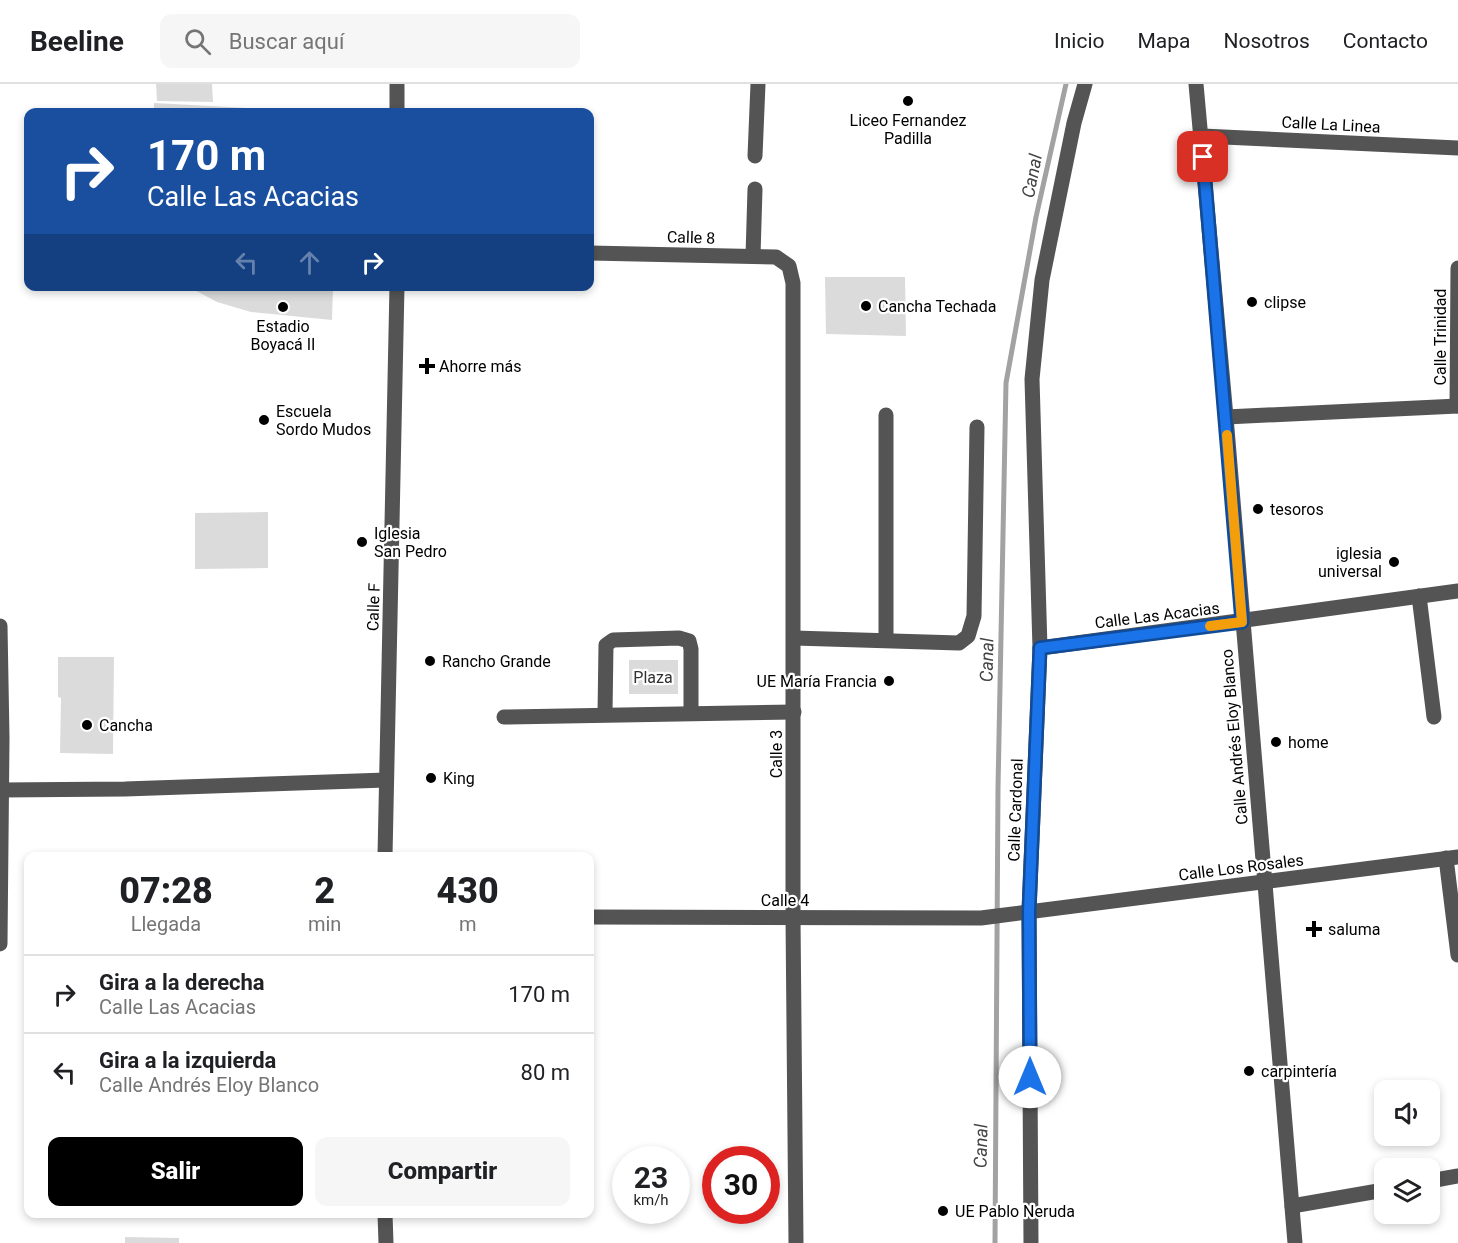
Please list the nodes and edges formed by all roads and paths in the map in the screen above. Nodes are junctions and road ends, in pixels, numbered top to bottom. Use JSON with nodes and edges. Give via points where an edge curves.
{"nodes":[{"id":1,"x":397,"y":84,"type":"edge"},
{"id":2,"x":758,"y":84,"type":"edge"},
{"id":3,"x":1084,"y":84,"type":"edge"},
{"id":4,"x":1196,"y":84,"type":"edge"},
{"id":5,"x":397,"y":108,"type":"edge"},
{"id":6,"x":1202,"y":136,"type":"junction"},
{"id":7,"x":1458,"y":148,"type":"edge"},
{"id":8,"x":755,"y":156,"type":"dead end"},
{"id":9,"x":755,"y":189,"type":"dead end"},
{"id":10,"x":594,"y":254,"type":"edge"},
{"id":11,"x":753,"y":256,"type":"junction"},
{"id":12,"x":789,"y":266,"type":"joint"},
{"id":13,"x":1458,"y":267,"type":"edge"},
{"id":14,"x":397,"y":291,"type":"edge"},
{"id":15,"x":1458,"y":406,"type":"edge"},
{"id":16,"x":886,"y":416,"type":"dead end"},
{"id":17,"x":1226,"y":417,"type":"junction"},
{"id":18,"x":976,"y":427,"type":"dead end"},
{"id":19,"x":1458,"y":591,"type":"edge"},
{"id":20,"x":1419,"y":596,"type":"junction"},
{"id":21,"x":1242,"y":622,"type":"junction"},
{"id":22,"x":0,"y":626,"type":"edge"},
{"id":23,"x":794,"y":638,"type":"junction"},
{"id":24,"x":886,"y":640,"type":"junction"},
{"id":25,"x":1040,"y":648,"type":"junction"},
{"id":26,"x":0,"y":673,"type":"edge"},
{"id":27,"x":794,"y":712,"type":"junction"},
{"id":28,"x":691,"y":713,"type":"junction"},
{"id":29,"x":605,"y":714,"type":"junction"},
{"id":30,"x":504,"y":717,"type":"dead end"},
{"id":31,"x":1434,"y":717,"type":"dead end"},
{"id":32,"x":1,"y":738,"type":"edge"},
{"id":33,"x":386,"y":780,"type":"junction"},
{"id":34,"x":1,"y":790,"type":"edge"},
{"id":35,"x":385,"y":852,"type":"edge"},
{"id":36,"x":1452,"y":857,"type":"edge"},
{"id":37,"x":1265,"y":882,"type":"junction"},
{"id":38,"x":1024,"y":912,"type":"junction"},
{"id":39,"x":594,"y":916,"type":"edge"},
{"id":40,"x":793,"y":918,"type":"junction"},
{"id":41,"x":981,"y":918,"type":"joint"},
{"id":42,"x":0,"y":944,"type":"edge"},
{"id":43,"x":1458,"y":955,"type":"edge"},
{"id":44,"x":1458,"y":1176,"type":"edge"},
{"id":45,"x":1440,"y":1180,"type":"edge"},
{"id":46,"x":1374,"y":1192,"type":"edge"},
{"id":47,"x":1292,"y":1206,"type":"junction"},
{"id":48,"x":385,"y":1218,"type":"edge"},
{"id":49,"x":386,"y":1243,"type":"edge"},
{"id":50,"x":796,"y":1243,"type":"edge"},
{"id":51,"x":1031,"y":1243,"type":"edge"},
{"id":52,"x":1295,"y":1243,"type":"edge"}],
"edges":[{"from":1,"to":5,"type":"street"},
{"from":2,"to":8,"type":"street"},
{"from":3,"to":25,"type":"street","name":"Calle Cardonal","via":[[1042,280],[1032,379]]},
{"from":4,"to":6,"type":"street","name":"Calle Andrés Eloy Blanco"},
{"from":6,"to":7,"type":"street","name":"Calle La Linea"},
{"from":6,"to":17,"type":"street","name":"Calle Andrés Eloy Blanco"},
{"from":9,"to":11,"type":"street"},
{"from":10,"to":11,"type":"street","name":"Calle 8"},
{"from":11,"to":12,"type":"street","name":"Calle 8","via":[[776,257]]},
{"from":12,"to":23,"type":"street","name":"Calle 3","via":[[793,295]]},
{"from":13,"to":15,"type":"street","name":"Calle Trinidad"},
{"from":14,"to":33,"type":"street","name":"Calle F"},
{"from":15,"to":17,"type":"street"},
{"from":16,"to":24,"type":"street"},
{"from":17,"to":21,"type":"street","name":"Calle Andrés Eloy Blanco"},
{"from":18,"to":24,"type":"street","via":[[974,616],[968,636],[959,643]]},
{"from":19,"to":20,"type":"street","name":"Calle Las Acacias"},
{"from":20,"to":21,"type":"street","name":"Calle Las Acacias"},
{"from":20,"to":31,"type":"street"},
{"from":21,"to":25,"type":"street","name":"Calle Las Acacias"},
{"from":21,"to":37,"type":"street","name":"Calle Andrés Eloy Blanco"},
{"from":22,"to":26,"type":"street"},
{"from":23,"to":24,"type":"street"},
{"from":23,"to":27,"type":"street","name":"Calle 3"},
{"from":25,"to":38,"type":"street","name":"Calle Cardonal"},
{"from":26,"to":32,"type":"street"},
{"from":27,"to":28,"type":"street"},
{"from":27,"to":40,"type":"street","name":"Calle 3"},
{"from":28,"to":29,"type":"street"},
{"from":28,"to":29,"type":"street","via":[[691,649],[689,641],[679,638],[613,640],[606,645]]},
{"from":29,"to":30,"type":"street"},
{"from":32,"to":34,"type":"street"},
{"from":33,"to":34,"type":"street"},
{"from":33,"to":35,"type":"street","name":"Calle F"},
{"from":34,"to":42,"type":"street"},
{"from":36,"to":37,"type":"street","name":"Calle Los Rosales"},
{"from":36,"to":43,"type":"street"},
{"from":37,"to":38,"type":"street","name":"Calle Los Rosales"},
{"from":37,"to":47,"type":"street","name":"Calle Andrés Eloy Blanco"},
{"from":38,"to":41,"type":"street","name":"Calle Los Rosales"},
{"from":38,"to":51,"type":"street","name":"Calle Cardonal"},
{"from":39,"to":40,"type":"street","name":"Calle 4"},
{"from":40,"to":41,"type":"street","name":"Calle 4"},
{"from":40,"to":50,"type":"street","name":"Calle 3"},
{"from":44,"to":45,"type":"street"},
{"from":46,"to":47,"type":"street"},
{"from":47,"to":52,"type":"street","name":"Calle Andrés Eloy Blanco"},
{"from":48,"to":49,"type":"street"}]}
